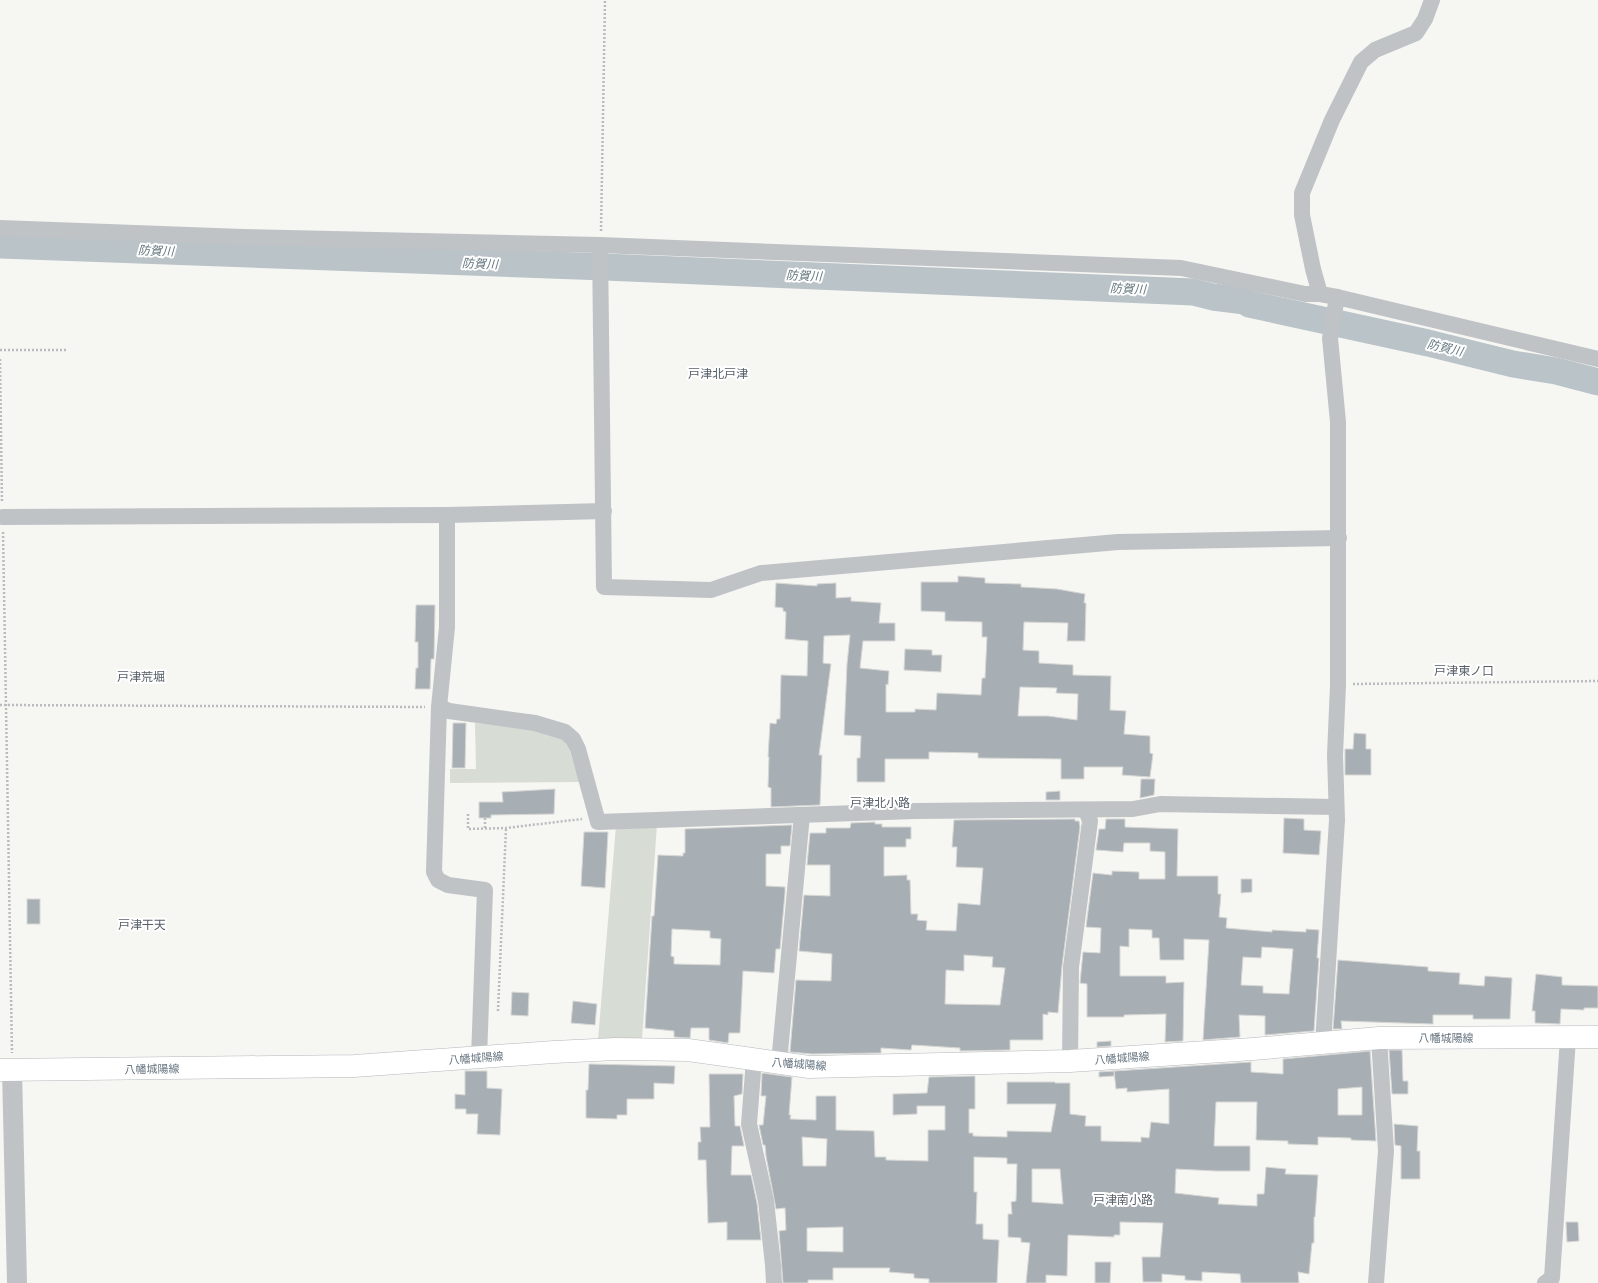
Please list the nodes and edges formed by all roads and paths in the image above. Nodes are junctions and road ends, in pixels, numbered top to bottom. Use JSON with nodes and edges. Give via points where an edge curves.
{"nodes":[{"id":1,"x":605,"y":0,"type":"edge"},
{"id":2,"x":1432,"y":0,"type":"edge"},
{"id":3,"x":0,"y":228,"type":"edge"},
{"id":4,"x":600,"y":245,"type":"junction"},
{"id":5,"x":1320,"y":294,"type":"junction"},
{"id":6,"x":1336,"y":300,"type":"junction"},
{"id":7,"x":0,"y":350,"type":"edge"},
{"id":8,"x":66,"y":350,"type":"dead end"},
{"id":9,"x":0,"y":359,"type":"edge"},
{"id":10,"x":1598,"y":359,"type":"edge"},
{"id":11,"x":604,"y":511,"type":"junction"},
{"id":12,"x":447,"y":515,"type":"junction"},
{"id":13,"x":3,"y":517,"type":"junction"},
{"id":14,"x":1339,"y":538,"type":"junction"},
{"id":15,"x":1598,"y":681,"type":"edge"},
{"id":16,"x":1338,"y":685,"type":"junction"},
{"id":17,"x":0,"y":705,"type":"edge"},
{"id":18,"x":6,"y":705,"type":"junction"},
{"id":19,"x":439,"y":707,"type":"junction"},
{"id":20,"x":1336,"y":807,"type":"junction"},
{"id":21,"x":1086,"y":810,"type":"junction"},
{"id":22,"x":468,"y":814,"type":"dead end"},
{"id":23,"x":802,"y":816,"type":"junction"},
{"id":24,"x":485,"y":818,"type":"dead end"},
{"id":25,"x":596,"y":818,"type":"junction"},
{"id":26,"x":506,"y":828,"type":"junction"},
{"id":27,"x":485,"y":829,"type":"junction"},
{"id":28,"x":497,"y":1018,"type":"dead end"},
{"id":29,"x":1598,"y":1037,"type":"edge"},
{"id":30,"x":1379,"y":1038,"type":"junction"},
{"id":31,"x":1568,"y":1038,"type":"junction"},
{"id":32,"x":1323,"y":1044,"type":"junction"},
{"id":33,"x":479,"y":1058,"type":"junction"},
{"id":34,"x":754,"y":1059,"type":"junction"},
{"id":35,"x":1070,"y":1061,"type":"junction"},
{"id":36,"x":779,"y":1063,"type":"junction"},
{"id":37,"x":6,"y":1070,"type":"edge"},
{"id":38,"x":17,"y":1283,"type":"edge"},
{"id":39,"x":774,"y":1283,"type":"edge"},
{"id":40,"x":1376,"y":1283,"type":"edge"},
{"id":41,"x":1545,"y":1283,"type":"edge"}],
"edges":[{"from":1,"to":4,"type":"path"},
{"from":2,"to":5,"type":"street","via":[[1416,33],[1375,50],[1361,62],[1332,120],[1302,193],[1302,215]]},
{"from":3,"to":4,"type":"street","via":[[243,237]]},
{"from":4,"to":5,"type":"street","via":[[1181,268],[1305,294]]},
{"from":4,"to":11,"type":"street"},
{"from":5,"to":6,"type":"street"},
{"from":6,"to":10,"type":"street"},
{"from":6,"to":14,"type":"street","via":[[1330,338],[1338,422]]},
{"from":7,"to":8,"type":"path"},
{"from":9,"to":13,"type":"path"},
{"from":11,"to":12,"type":"street"},
{"from":11,"to":14,"type":"street","via":[[604,587],[711,590],[760,573],[1118,542]]},
{"from":12,"to":13,"type":"street"},
{"from":12,"to":19,"type":"street","via":[[447,627]]},
{"from":13,"to":18,"type":"path"},
{"from":14,"to":16,"type":"street"},
{"from":15,"to":16,"type":"path"},
{"from":16,"to":20,"type":"street"},
{"from":17,"to":18,"type":"path"},
{"from":18,"to":19,"type":"path"},
{"from":18,"to":37,"type":"path"},
{"from":19,"to":25,"type":"street","via":[[449,711],[535,723],[565,732],[578,749]]},
{"from":19,"to":33,"type":"street","via":[[434,872],[438,880],[448,885],[486,890]]},
{"from":20,"to":21,"type":"street","via":[[1160,804],[1133,809]]},
{"from":20,"to":32,"type":"street"},
{"from":21,"to":23,"type":"street","via":[[915,811]]},
{"from":21,"to":35,"type":"street","via":[[1090,821],[1071,967]]},
{"from":22,"to":27,"type":"path","via":[[468,829]]},
{"from":23,"to":25,"type":"street","via":[[598,822]]},
{"from":23,"to":36,"type":"street"},
{"from":24,"to":27,"type":"path"},
{"from":25,"to":26,"type":"path"},
{"from":26,"to":27,"type":"path"},
{"from":26,"to":28,"type":"path"},
{"from":29,"to":31,"type":"main road","name":"八幡城陽線"},
{"from":30,"to":31,"type":"main road","name":"八幡城陽線"},
{"from":30,"to":32,"type":"main road","name":"八幡城陽線"},
{"from":30,"to":40,"type":"street","via":[[1386,1151]]},
{"from":31,"to":41,"type":"street","via":[[1552,1278]]},
{"from":32,"to":35,"type":"main road","name":"八幡城陽線"},
{"from":33,"to":34,"type":"main road","name":"八幡城陽線","via":[[616,1049],[688,1050]]},
{"from":33,"to":37,"type":"main road","name":"八幡城陽線","via":[[354,1066]]},
{"from":34,"to":36,"type":"main road","name":"八幡城陽線"},
{"from":34,"to":39,"type":"street","via":[[749,1124],[766,1201]]},
{"from":35,"to":36,"type":"main road","name":"八幡城陽線","via":[[809,1066]]},
{"from":37,"to":38,"type":"street"}]}
